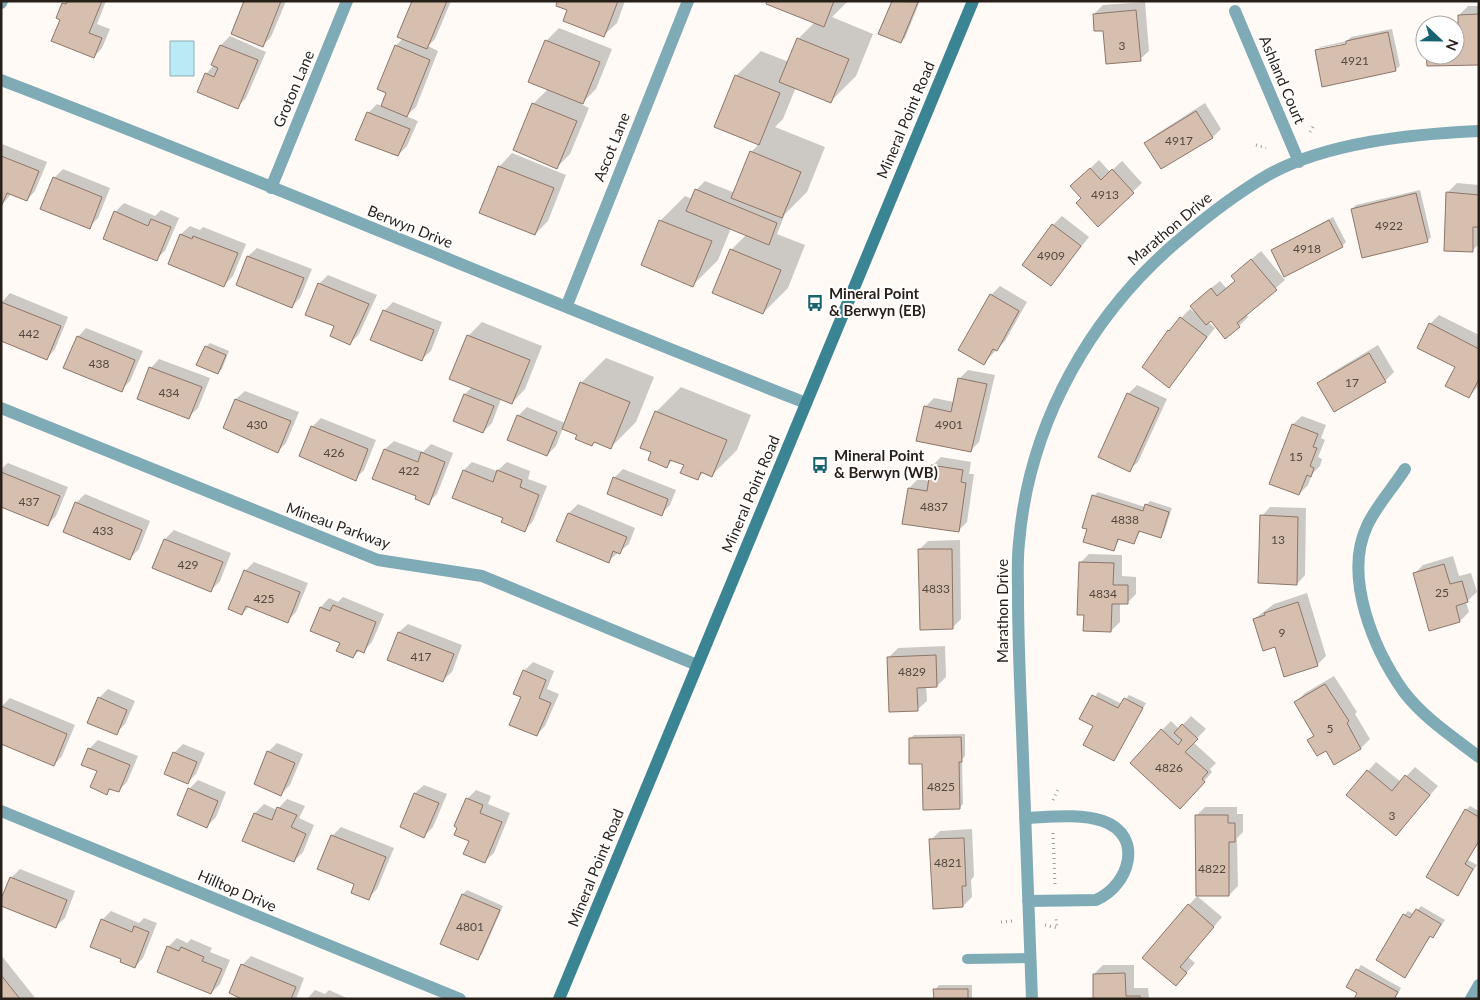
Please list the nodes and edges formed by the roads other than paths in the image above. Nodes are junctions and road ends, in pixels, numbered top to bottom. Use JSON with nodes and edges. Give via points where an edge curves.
{"nodes":[{"id":1,"x":347,"y":1,"type":"edge"},
{"id":2,"x":688,"y":1,"type":"edge"},
{"id":3,"x":973,"y":1,"type":"edge"},
{"id":4,"x":1235,"y":11,"type":"dead end"},
{"id":5,"x":1,"y":80,"type":"edge"},
{"id":6,"x":1479,"y":131,"type":"edge"},
{"id":7,"x":1299,"y":162,"type":"junction"},
{"id":8,"x":270,"y":188,"type":"junction"},
{"id":9,"x":567,"y":306,"type":"junction"},
{"id":10,"x":806,"y":403,"type":"junction"},
{"id":11,"x":1,"y":408,"type":"edge"},
{"id":12,"x":1405,"y":469,"type":"dead end"},
{"id":13,"x":697,"y":665,"type":"junction"},
{"id":14,"x":1479,"y":757,"type":"edge"},
{"id":15,"x":1,"y":811,"type":"edge"},
{"id":16,"x":1025,"y":818,"type":"junction"},
{"id":17,"x":1028,"y":901,"type":"junction"},
{"id":18,"x":1031,"y":958,"type":"junction"},
{"id":19,"x":967,"y":959,"type":"dead end"},
{"id":20,"x":1479,"y":985,"type":"edge"},
{"id":21,"x":460,"y":999,"type":"edge"},
{"id":22,"x":559,"y":999,"type":"edge"},
{"id":23,"x":1032,"y":999,"type":"edge"},
{"id":24,"x":1471,"y":999,"type":"edge"}],
"edges":[{"from":1,"to":8,"type":"street","name":"Groton Lane"},
{"from":2,"to":9,"type":"street","name":"Ascot Lane"},
{"from":3,"to":10,"type":"main road","name":"Mineral Point Road"},
{"from":4,"to":7,"type":"street","name":"Ashland Court"},
{"from":5,"to":8,"type":"street","name":"Berwyn Drive"},
{"from":6,"to":7,"type":"street","name":"Marathon Drive","via":[[1430,133],[1367,143]]},
{"from":7,"to":16,"type":"street","name":"Marathon Drive","via":[[1270,174],[1217,209],[1154,260],[1090,337],[1064,382],[1043,432],[1026,494],[1018,543],[1018,651]]},
{"from":8,"to":9,"type":"street","name":"Berwyn Drive"},
{"from":9,"to":10,"type":"street","name":"Berwyn Drive"},
{"from":10,"to":13,"type":"main road","name":"Mineral Point Road"},
{"from":11,"to":13,"type":"street","name":"Mineau Parkway","via":[[378,560],[482,576]]},
{"from":12,"to":14,"type":"street","via":[[1366,527],[1358,561],[1361,598],[1385,661],[1405,692],[1431,721]]},
{"from":13,"to":22,"type":"main road","name":"Mineral Point Road"},
{"from":15,"to":21,"type":"street","name":"Hilltop Drive"},
{"from":16,"to":17,"type":"street","name":"Marathon Drive"},
{"from":16,"to":17,"type":"street","via":[[1067,817],[1105,822],[1124,839],[1128,863],[1121,881],[1096,900]]},
{"from":17,"to":18,"type":"street","name":"Marathon Drive"},
{"from":18,"to":19,"type":"lane"},
{"from":18,"to":23,"type":"street","name":"Marathon Drive"},
{"from":20,"to":24,"type":"street"}]}
